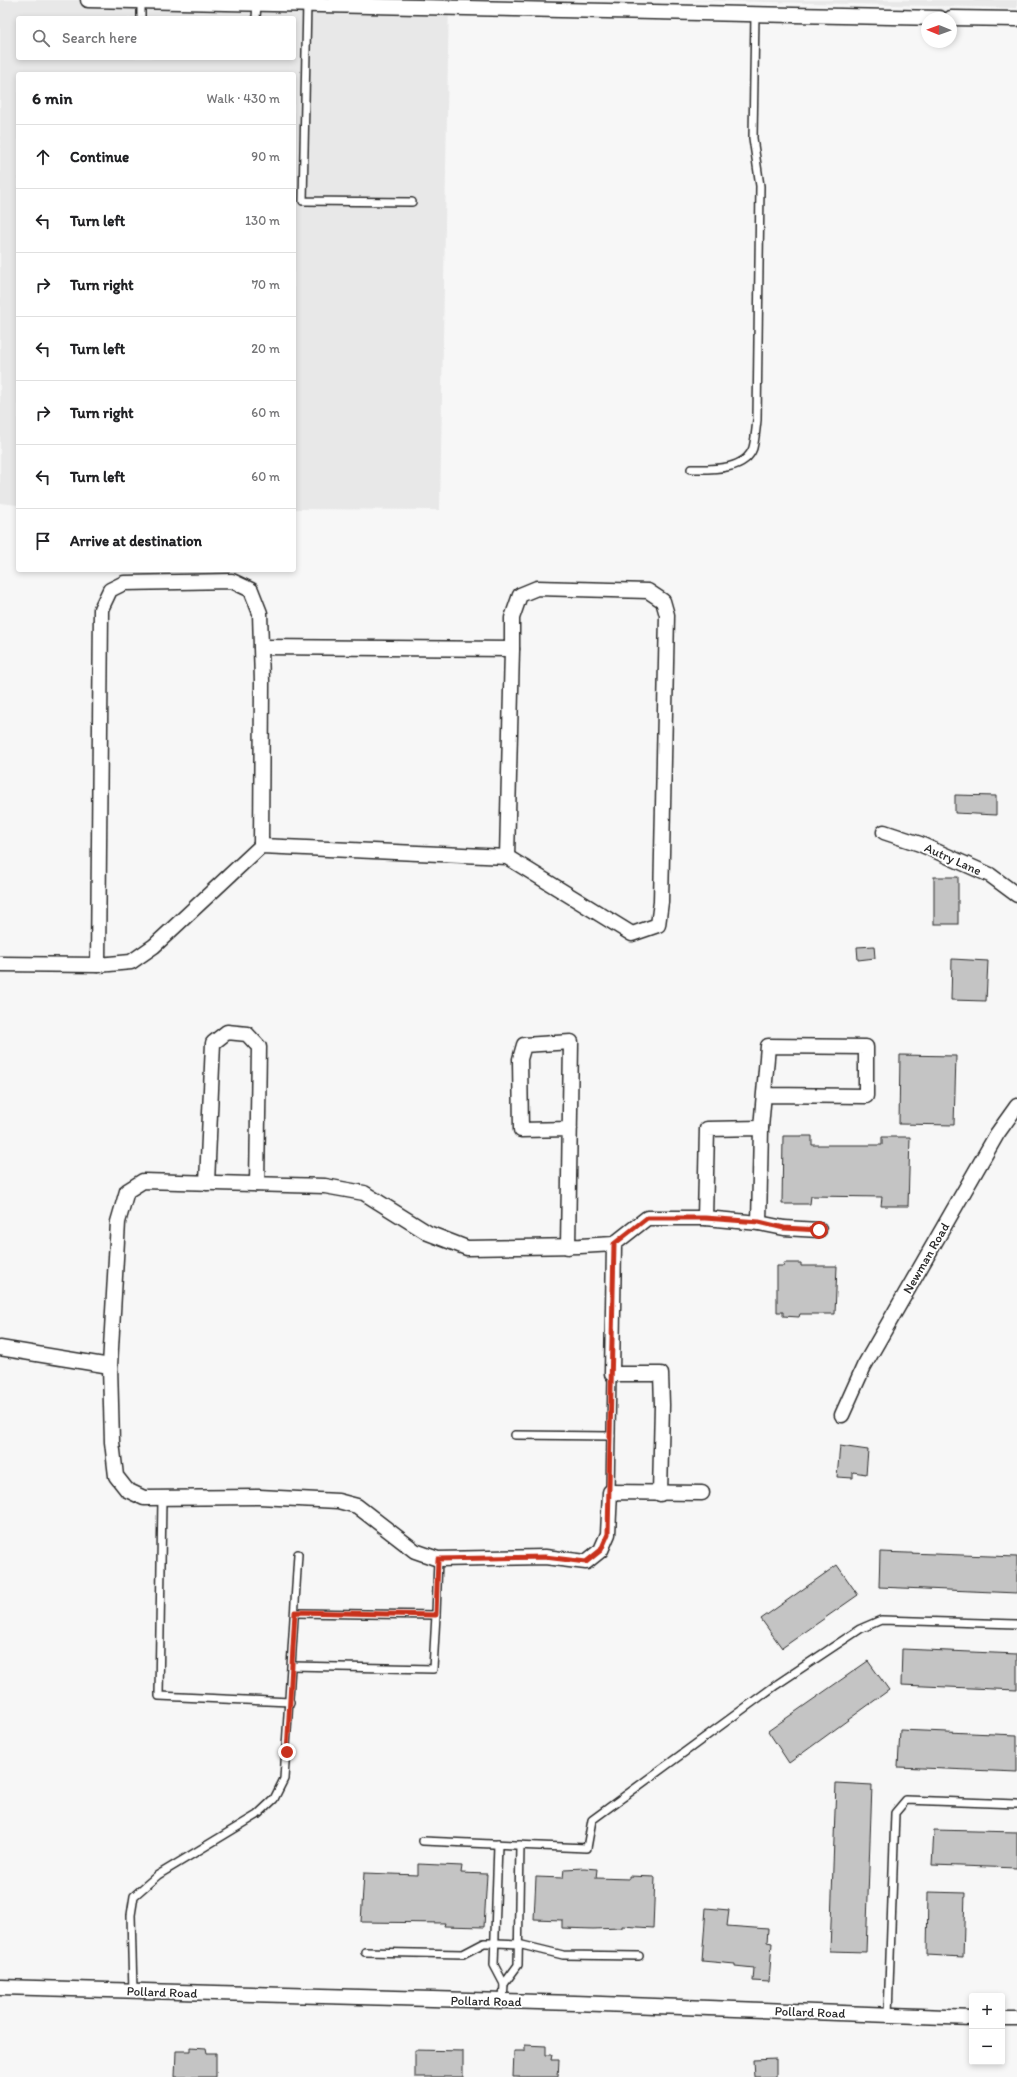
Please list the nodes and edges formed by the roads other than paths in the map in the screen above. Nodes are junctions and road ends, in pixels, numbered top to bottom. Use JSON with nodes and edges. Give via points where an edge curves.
{"nodes":[{"id":1,"x":88,"y":0,"type":"edge"},
{"id":2,"x":140,"y":1,"type":"junction"},
{"id":3,"x":307,"y":2,"type":"edge"},
{"id":4,"x":257,"y":3,"type":"junction"},
{"id":5,"x":756,"y":14,"type":"junction"},
{"id":6,"x":140,"y":16,"type":"edge"},
{"id":7,"x":256,"y":16,"type":"edge"},
{"id":8,"x":921,"y":18,"type":"edge"},
{"id":9,"x":957,"y":18,"type":"edge"},
{"id":10,"x":1017,"y":20,"type":"edge"},
{"id":11,"x":412,"y":202,"type":"dead end"},
{"id":12,"x":691,"y":469,"type":"dead end"},
{"id":13,"x":261,"y":647,"type":"junction"},
{"id":14,"x":512,"y":649,"type":"junction"},
{"id":15,"x":884,"y":832,"type":"dead end"},
{"id":16,"x":260,"y":846,"type":"junction"},
{"id":17,"x":507,"y":857,"type":"junction"},
{"id":18,"x":1017,"y":895,"type":"edge"},
{"id":19,"x":0,"y":964,"type":"edge"},
{"id":20,"x":98,"y":965,"type":"junction"},
{"id":21,"x":764,"y":1095,"type":"junction"},
{"id":22,"x":1017,"y":1106,"type":"edge"},
{"id":23,"x":761,"y":1128,"type":"junction"},
{"id":24,"x":570,"y":1129,"type":"junction"},
{"id":25,"x":206,"y":1183,"type":"junction"},
{"id":26,"x":257,"y":1184,"type":"junction"},
{"id":27,"x":705,"y":1218,"type":"junction"},
{"id":28,"x":759,"y":1222,"type":"junction"},
{"id":29,"x":819,"y":1230,"type":"dead end"},
{"id":30,"x":614,"y":1244,"type":"junction"},
{"id":31,"x":568,"y":1247,"type":"junction"},
{"id":32,"x":0,"y":1348,"type":"edge"},
{"id":33,"x":110,"y":1366,"type":"junction"},
{"id":34,"x":612,"y":1374,"type":"junction"},
{"id":35,"x":842,"y":1415,"type":"dead end"},
{"id":36,"x":515,"y":1435,"type":"dead end"},
{"id":37,"x":611,"y":1436,"type":"junction"},
{"id":38,"x":610,"y":1492,"type":"junction"},
{"id":39,"x":702,"y":1493,"type":"dead end"},
{"id":40,"x":660,"y":1494,"type":"junction"},
{"id":41,"x":162,"y":1499,"type":"junction"},
{"id":42,"x":298,"y":1554,"type":"dead end"},
{"id":43,"x":438,"y":1559,"type":"junction"},
{"id":44,"x":295,"y":1612,"type":"junction"},
{"id":45,"x":436,"y":1615,"type":"junction"},
{"id":46,"x":1017,"y":1624,"type":"edge"},
{"id":47,"x":292,"y":1666,"type":"junction"},
{"id":48,"x":290,"y":1702,"type":"junction"},
{"id":49,"x":1017,"y":1804,"type":"edge"},
{"id":50,"x":423,"y":1841,"type":"dead end"},
{"id":51,"x":498,"y":1844,"type":"junction"},
{"id":52,"x":520,"y":1845,"type":"junction"},
{"id":53,"x":496,"y":1943,"type":"junction"},
{"id":54,"x":518,"y":1944,"type":"junction"},
{"id":55,"x":365,"y":1952,"type":"dead end"},
{"id":56,"x":639,"y":1956,"type":"dead end"},
{"id":57,"x":504,"y":1984,"type":"junction"},
{"id":58,"x":0,"y":1987,"type":"edge"},
{"id":59,"x":133,"y":1990,"type":"junction"},
{"id":60,"x":503,"y":2002,"type":"junction"},
{"id":61,"x":888,"y":2015,"type":"junction"},
{"id":62,"x":969,"y":2018,"type":"edge"},
{"id":63,"x":1005,"y":2019,"type":"edge"},
{"id":64,"x":1017,"y":2019,"type":"edge"}],
"edges":[{"from":1,"to":2,"type":"street"},
{"from":2,"to":4,"type":"street"},
{"from":2,"to":6,"type":"lane"},
{"from":3,"to":4,"type":"street"},
{"from":3,"to":5,"type":"street"},
{"from":3,"to":11,"type":"lane","via":[[303,201]]},
{"from":4,"to":7,"type":"lane"},
{"from":5,"to":8,"type":"street"},
{"from":5,"to":12,"type":"lane","via":[[753,138],[760,186],[757,420],[752,450],[740,463],[725,468]]},
{"from":9,"to":10,"type":"street"},
{"from":13,"to":14,"type":"street"},
{"from":13,"to":16,"type":"street"},
{"from":13,"to":20,"type":"street","via":[[260,613],[251,590],[232,580],[124,583],[110,590],[101,609]]},
{"from":14,"to":17,"type":"street"},
{"from":14,"to":17,"type":"street","via":[[512,618],[520,594],[537,588],[648,591],[663,601],[667,623],[661,902],[658,925],[632,934]]},
{"from":15,"to":18,"type":"street","name":"Autry Lane","via":[[920,844],[990,875]]},
{"from":16,"to":17,"type":"street"},
{"from":16,"to":20,"type":"street","via":[[154,946],[131,962]]},
{"from":19,"to":20,"type":"street"},
{"from":21,"to":21,"type":"street","via":[[768,1046],[866,1047],[866,1096]]},
{"from":21,"to":23,"type":"street"},
{"from":22,"to":35,"type":"street","name":"Newman Road","via":[[998,1134],[864,1366]]},
{"from":23,"to":27,"type":"street","via":[[707,1129]]},
{"from":23,"to":28,"type":"street"},
{"from":24,"to":24,"type":"street","via":[[571,1042],[524,1045],[520,1059],[521,1130]]},
{"from":24,"to":31,"type":"street"},
{"from":25,"to":26,"type":"street"},
{"from":25,"to":26,"type":"street","via":[[213,1043],[227,1032],[247,1034],[259,1047]]},
{"from":25,"to":33,"type":"street","via":[[143,1181],[127,1191],[118,1222]]},
{"from":26,"to":31,"type":"street","via":[[325,1186],[364,1193],[428,1233],[467,1248]]},
{"from":27,"to":28,"type":"street"},
{"from":27,"to":30,"type":"street","via":[[647,1218]]},
{"from":28,"to":29,"type":"street","via":[[784,1228]]},
{"from":30,"to":31,"type":"street"},
{"from":30,"to":34,"type":"street"},
{"from":32,"to":33,"type":"street"},
{"from":33,"to":41,"type":"street","via":[[112,1442],[116,1476],[127,1490],[144,1498]]},
{"from":34,"to":37,"type":"lane"},
{"from":34,"to":40,"type":"street","via":[[661,1374]]},
{"from":36,"to":37,"type":"lane"},
{"from":37,"to":38,"type":"lane"},
{"from":38,"to":40,"type":"street"},
{"from":38,"to":43,"type":"street","via":[[608,1534],[601,1550],[586,1562],[545,1557]]},
{"from":39,"to":40,"type":"street"},
{"from":41,"to":43,"type":"street","via":[[259,1497],[338,1501],[357,1506],[415,1551]]},
{"from":41,"to":48,"type":"lane","via":[[158,1696]]},
{"from":42,"to":44,"type":"lane"},
{"from":43,"to":45,"type":"lane"},
{"from":44,"to":45,"type":"lane"},
{"from":44,"to":47,"type":"lane"},
{"from":45,"to":47,"type":"lane","via":[[433,1669]]},
{"from":46,"to":52,"type":"lane","via":[[881,1620],[860,1629],[776,1686],[592,1820],[586,1848]]},
{"from":47,"to":48,"type":"lane"},
{"from":48,"to":59,"type":"lane","via":[[284,1778],[274,1799],[257,1815],[158,1875],[134,1896],[131,1915]]},
{"from":49,"to":61,"type":"lane","via":[[906,1800],[895,1813]]},
{"from":50,"to":51,"type":"lane"},
{"from":51,"to":52,"type":"lane"},
{"from":51,"to":53,"type":"lane"},
{"from":52,"to":54,"type":"lane"},
{"from":53,"to":54,"type":"lane"},
{"from":53,"to":55,"type":"lane","via":[[484,1944],[462,1954]]},
{"from":53,"to":57,"type":"lane","via":[[494,1965]]},
{"from":54,"to":56,"type":"lane","via":[[563,1954]]},
{"from":54,"to":57,"type":"lane","via":[[518,1965]]},
{"from":57,"to":60,"type":"lane"},
{"from":58,"to":59,"type":"street","name":"Pollard Road"},
{"from":59,"to":60,"type":"street","name":"Pollard Road"},
{"from":60,"to":61,"type":"street","name":"Pollard Road"},
{"from":61,"to":62,"type":"street","name":"Pollard Road"},
{"from":63,"to":64,"type":"street"}]}
